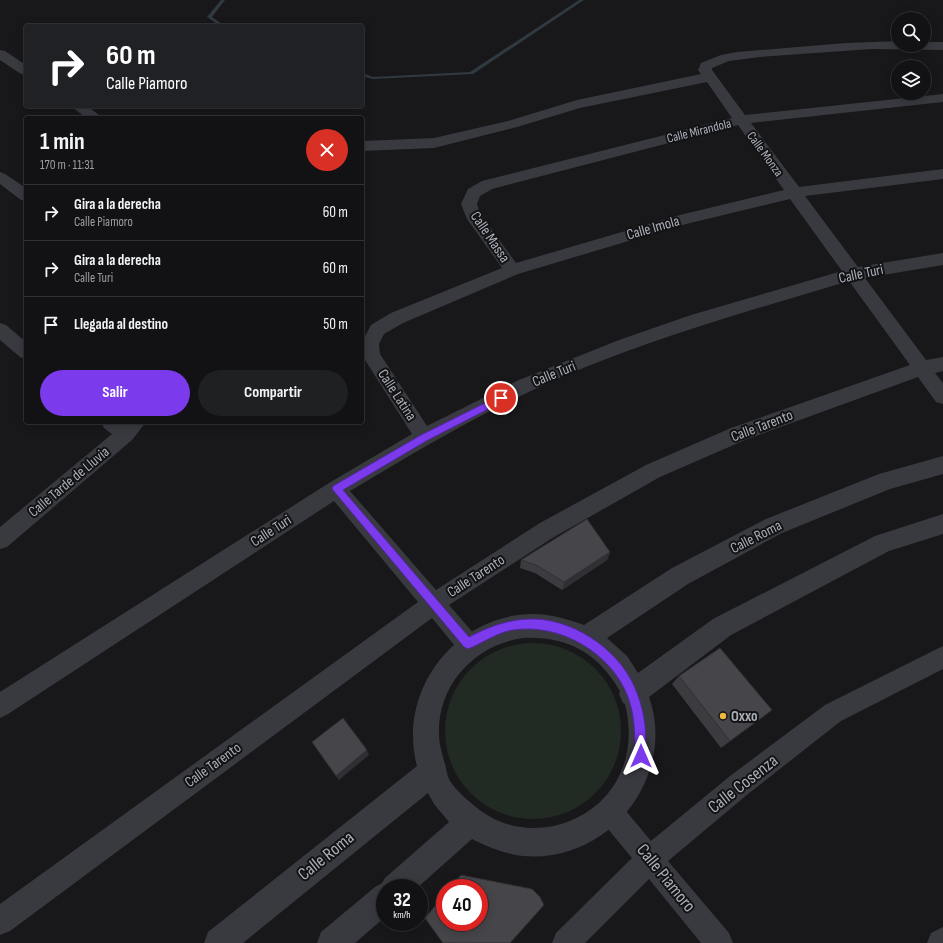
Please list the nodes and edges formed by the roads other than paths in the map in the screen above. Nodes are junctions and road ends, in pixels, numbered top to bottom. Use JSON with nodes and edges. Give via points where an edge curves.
{"nodes":[{"id":1,"x":891,"y":45,"type":"edge"},
{"id":2,"x":931,"y":46,"type":"edge"},
{"id":3,"x":943,"y":46,"type":"edge"},
{"id":4,"x":0,"y":54,"type":"edge"},
{"id":5,"x":24,"y":70,"type":"edge"},
{"id":6,"x":709,"y":77,"type":"junction"},
{"id":7,"x":943,"y":98,"type":"edge"},
{"id":8,"x":81,"y":108,"type":"edge"},
{"id":9,"x":93,"y":116,"type":"edge"},
{"id":10,"x":740,"y":120,"type":"junction"},
{"id":11,"x":364,"y":146,"type":"edge"},
{"id":12,"x":943,"y":174,"type":"edge"},
{"id":13,"x":24,"y":178,"type":"edge"},
{"id":14,"x":4,"y":184,"type":"edge"},
{"id":15,"x":793,"y":193,"type":"junction"},
{"id":16,"x":24,"y":195,"type":"edge"},
{"id":17,"x":469,"y":204,"type":"joint"},
{"id":18,"x":943,"y":259,"type":"edge"},
{"id":19,"x":512,"y":270,"type":"junction"},
{"id":20,"x":853,"y":274,"type":"junction"},
{"id":21,"x":0,"y":330,"type":"edge"},
{"id":22,"x":377,"y":330,"type":"joint"},
{"id":23,"x":24,"y":350,"type":"edge"},
{"id":24,"x":932,"y":366,"type":"edge"},
{"id":25,"x":943,"y":397,"type":"edge"},
{"id":26,"x":124,"y":426,"type":"edge"},
{"id":27,"x":424,"y":438,"type":"junction"},
{"id":28,"x":943,"y":466,"type":"edge"},
{"id":29,"x":336,"y":489,"type":"junction"},
{"id":30,"x":943,"y":524,"type":"edge"},
{"id":31,"x":0,"y":540,"type":"edge"},
{"id":32,"x":434,"y":603,"type":"junction"},
{"id":33,"x":584,"y":639,"type":"junction"},
{"id":34,"x":468,"y":644,"type":"junction"},
{"id":35,"x":943,"y":657,"type":"edge"},
{"id":36,"x":632,"y":694,"type":"junction"},
{"id":37,"x":0,"y":706,"type":"edge"},
{"id":38,"x":434,"y":770,"type":"junction"},
{"id":39,"x":612,"y":814,"type":"junction"},
{"id":40,"x":471,"y":821,"type":"junction"},
{"id":41,"x":650,"y":859,"type":"junction"},
{"id":42,"x":405,"y":879,"type":"edge"},
{"id":43,"x":376,"y":905,"type":"edge"},
{"id":44,"x":0,"y":921,"type":"edge"},
{"id":45,"x":219,"y":943,"type":"edge"},
{"id":46,"x":332,"y":943,"type":"edge"},
{"id":47,"x":566,"y":943,"type":"edge"},
{"id":48,"x":719,"y":943,"type":"edge"}],
"edges":[{"from":1,"to":6,"type":"street","via":[[743,55],[716,60],[706,66],[705,70]]},
{"from":2,"to":3,"type":"street"},
{"from":4,"to":5,"type":"street"},
{"from":6,"to":10,"type":"street","name":"Calle Monza"},
{"from":6,"to":11,"type":"street","via":[[577,104],[512,124],[434,143]]},
{"from":7,"to":10,"type":"street","name":"Calle Mirandola"},
{"from":8,"to":9,"type":"street"},
{"from":10,"to":15,"type":"street","name":"Calle Monza"},
{"from":10,"to":17,"type":"street","name":"Calle Mirandola","via":[[487,185],[473,193]]},
{"from":12,"to":15,"type":"street","name":"Calle Imola"},
{"from":13,"to":14,"type":"street"},
{"from":14,"to":16,"type":"street"},
{"from":15,"to":19,"type":"street","name":"Calle Imola","via":[[680,220]]},
{"from":15,"to":20,"type":"street","name":"Calle Monza"},
{"from":17,"to":19,"type":"street","name":"Calle Massa","via":[[473,215]]},
{"from":18,"to":20,"type":"street","name":"Calle Turi"},
{"from":19,"to":22,"type":"street","name":"Calle Imola","via":[[398,318]]},
{"from":20,"to":24,"type":"street","name":"Calle Monza"},
{"from":20,"to":27,"type":"street","name":"Calle Turi","via":[[697,320],[625,345],[526,385]]},
{"from":21,"to":23,"type":"street"},
{"from":22,"to":27,"type":"street","name":"Calle Latina","via":[[370,344],[371,355]]},
{"from":24,"to":25,"type":"street","name":"Calle Monza"},
{"from":24,"to":32,"type":"street","name":"Calle Tarento","via":[[738,434],[653,471],[547,530]]},
{"from":26,"to":31,"type":"street","name":"Calle Tarde de Lluvia"},
{"from":27,"to":29,"type":"street","name":"Calle Turi"},
{"from":28,"to":33,"type":"street","name":"Calle Roma","via":[[887,482],[774,526],[680,576]]},
{"from":29,"to":32,"type":"street"},
{"from":29,"to":37,"type":"street","name":"Calle Turi"},
{"from":30,"to":36,"type":"street","via":[[883,543],[722,627]]},
{"from":32,"to":34,"type":"street"},
{"from":32,"to":44,"type":"street","name":"Calle Tarento"},
{"from":33,"to":34,"type":"street","via":[[561,629],[537,624],[512,625],[489,632]]},
{"from":33,"to":36,"type":"street","via":[[604,653],[620,672]]},
{"from":34,"to":38,"type":"street","via":[[445,668],[431,698],[426,733]]},
{"from":35,"to":41,"type":"street","name":"Calle Cosenza","via":[[833,714],[739,785]]},
{"from":36,"to":39,"type":"street","via":[[641,724],[641,756],[631,787]]},
{"from":38,"to":40,"type":"street","via":[[449,798]]},
{"from":38,"to":45,"type":"street","name":"Calle Roma"},
{"from":39,"to":40,"type":"street","via":[[589,832],[560,843],[529,844],[498,837]]},
{"from":39,"to":41,"type":"street","name":"Calle Piamoro"},
{"from":40,"to":42,"type":"street"},
{"from":41,"to":47,"type":"street","name":"Calle Cosenza"},
{"from":41,"to":48,"type":"street","name":"Calle Piamoro"},
{"from":43,"to":46,"type":"street"}]}
